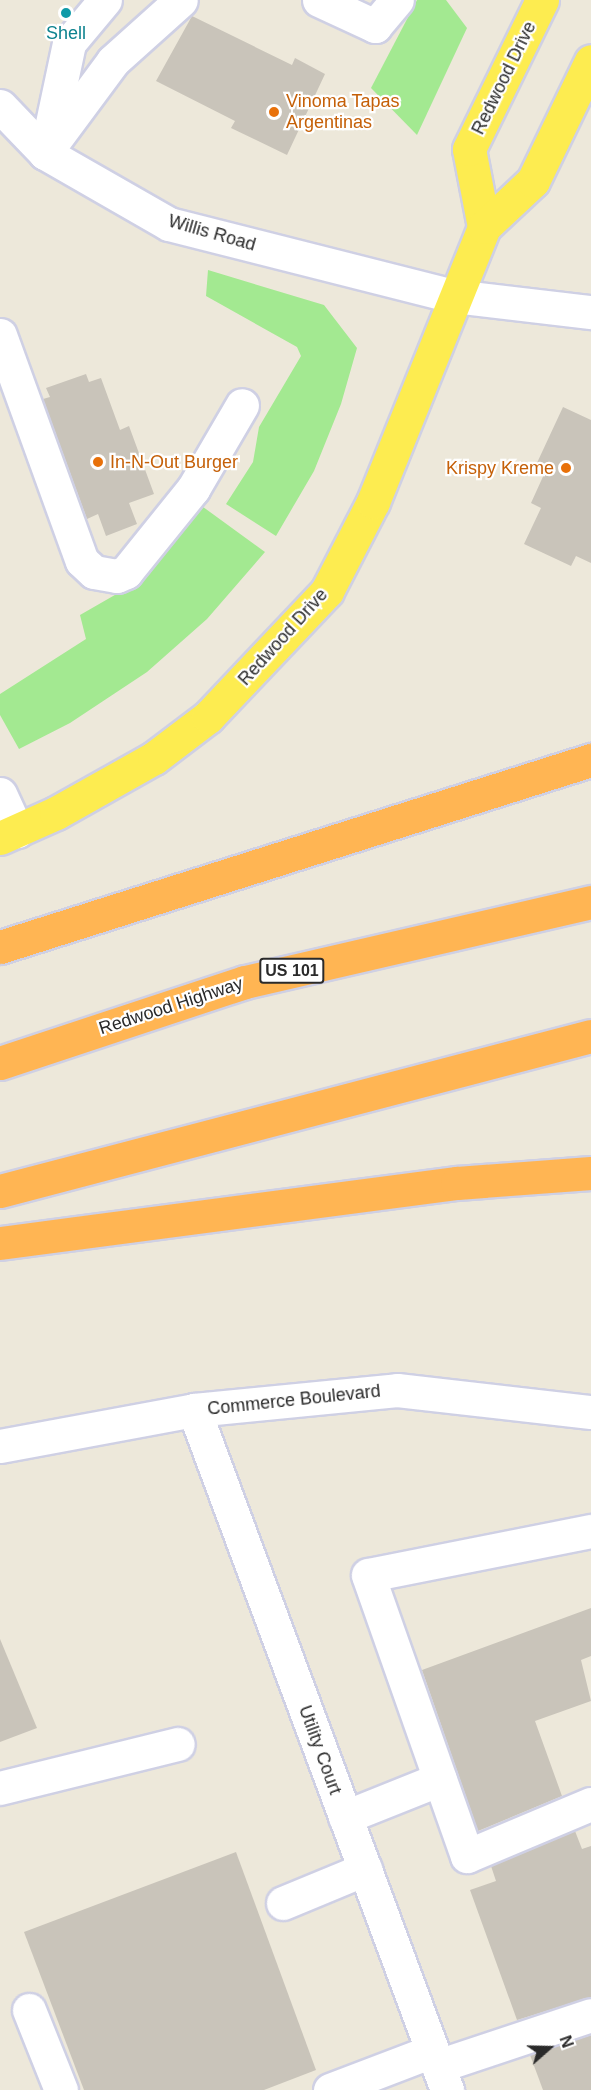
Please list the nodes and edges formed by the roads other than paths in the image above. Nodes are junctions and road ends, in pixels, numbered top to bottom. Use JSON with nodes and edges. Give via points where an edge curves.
{"nodes":[{"id":1,"x":105,"y":0,"type":"edge"},
{"id":2,"x":182,"y":0,"type":"edge"},
{"id":3,"x":319,"y":0,"type":"edge"},
{"id":4,"x":397,"y":0,"type":"edge"},
{"id":5,"x":542,"y":0,"type":"edge"},
{"id":6,"x":591,"y":61,"type":"edge"},
{"id":7,"x":0,"y":106,"type":"edge"},
{"id":8,"x":45,"y":153,"type":"junction"},
{"id":9,"x":484,"y":227,"type":"junction"},
{"id":10,"x":454,"y":296,"type":"junction"},
{"id":11,"x":591,"y":312,"type":"edge"},
{"id":12,"x":0,"y":335,"type":"edge"},
{"id":13,"x":242,"y":405,"type":"dead end"},
{"id":14,"x":591,"y":760,"type":"edge"},
{"id":15,"x":0,"y":794,"type":"edge"},
{"id":16,"x":9,"y":835,"type":"edge"},
{"id":17,"x":591,"y":902,"type":"edge"},
{"id":18,"x":0,"y":947,"type":"edge"},
{"id":19,"x":591,"y":1036,"type":"edge"},
{"id":20,"x":0,"y":1064,"type":"edge"},
{"id":21,"x":591,"y":1173,"type":"edge"},
{"id":22,"x":0,"y":1191,"type":"edge"},
{"id":23,"x":0,"y":1243,"type":"edge"},
{"id":24,"x":194,"y":1410,"type":"junction"},
{"id":25,"x":591,"y":1412,"type":"edge"},
{"id":26,"x":0,"y":1446,"type":"edge"},
{"id":27,"x":591,"y":1531,"type":"edge"},
{"id":28,"x":178,"y":1744,"type":"dead end"},
{"id":29,"x":440,"y":1779,"type":"junction"},
{"id":30,"x":0,"y":1788,"type":"edge"},
{"id":31,"x":591,"y":1803,"type":"edge"},
{"id":32,"x":345,"y":1817,"type":"junction"},
{"id":33,"x":365,"y":1869,"type":"junction"},
{"id":34,"x":283,"y":1903,"type":"dead end"},
{"id":35,"x":29,"y":2010,"type":"dead end"},
{"id":36,"x":591,"y":2015,"type":"edge"},
{"id":37,"x":439,"y":2069,"type":"edge"},
{"id":38,"x":61,"y":2090,"type":"edge"},
{"id":39,"x":330,"y":2090,"type":"edge"}],
"edges":[{"from":1,"to":8,"type":"street","via":[[69,44]]},
{"from":2,"to":8,"type":"street","via":[[113,61]]},
{"from":3,"to":4,"type":"street","via":[[375,26]]},
{"from":5,"to":9,"type":"main road","name":"Redwood Drive","via":[[469,149]]},
{"from":6,"to":9,"type":"main road","name":"Redwood Drive","via":[[533,182]]},
{"from":7,"to":8,"type":"street","name":"Willis Road"},
{"from":8,"to":10,"type":"street","name":"Willis Road","via":[[169,224]]},
{"from":9,"to":10,"type":"main road","name":"Redwood Drive"},
{"from":10,"to":11,"type":"street","name":"Willis Road"},
{"from":10,"to":16,"type":"main road","name":"Redwood Drive","via":[[373,502],[327,591],[208,717],[154,758]]},
{"from":12,"to":13,"type":"street","via":[[82,561],[94,572],[117,576],[126,572],[193,489]]},
{"from":14,"to":18,"type":"highway"},
{"from":15,"to":16,"type":"street"},
{"from":17,"to":20,"type":"highway","name":"Redwood Highway","number":"US 101","via":[[245,982]]},
{"from":19,"to":22,"type":"highway"},
{"from":21,"to":23,"type":"highway","via":[[457,1183]]},
{"from":24,"to":25,"type":"street","name":"Commerce Boulevard","via":[[397,1390]]},
{"from":24,"to":26,"type":"street","name":"Commerce Boulevard"},
{"from":24,"to":32,"type":"street","name":"Utility Court"},
{"from":27,"to":29,"type":"street","via":[[368,1575]]},
{"from":28,"to":30,"type":"street"},
{"from":29,"to":31,"type":"street","via":[[467,1856]]},
{"from":29,"to":32,"type":"street"},
{"from":32,"to":33,"type":"street","name":"Utility Court"},
{"from":33,"to":34,"type":"street"},
{"from":33,"to":37,"type":"street","name":"Utility Court"},
{"from":35,"to":38,"type":"street"},
{"from":36,"to":37,"type":"street"},
{"from":37,"to":39,"type":"street"}]}
